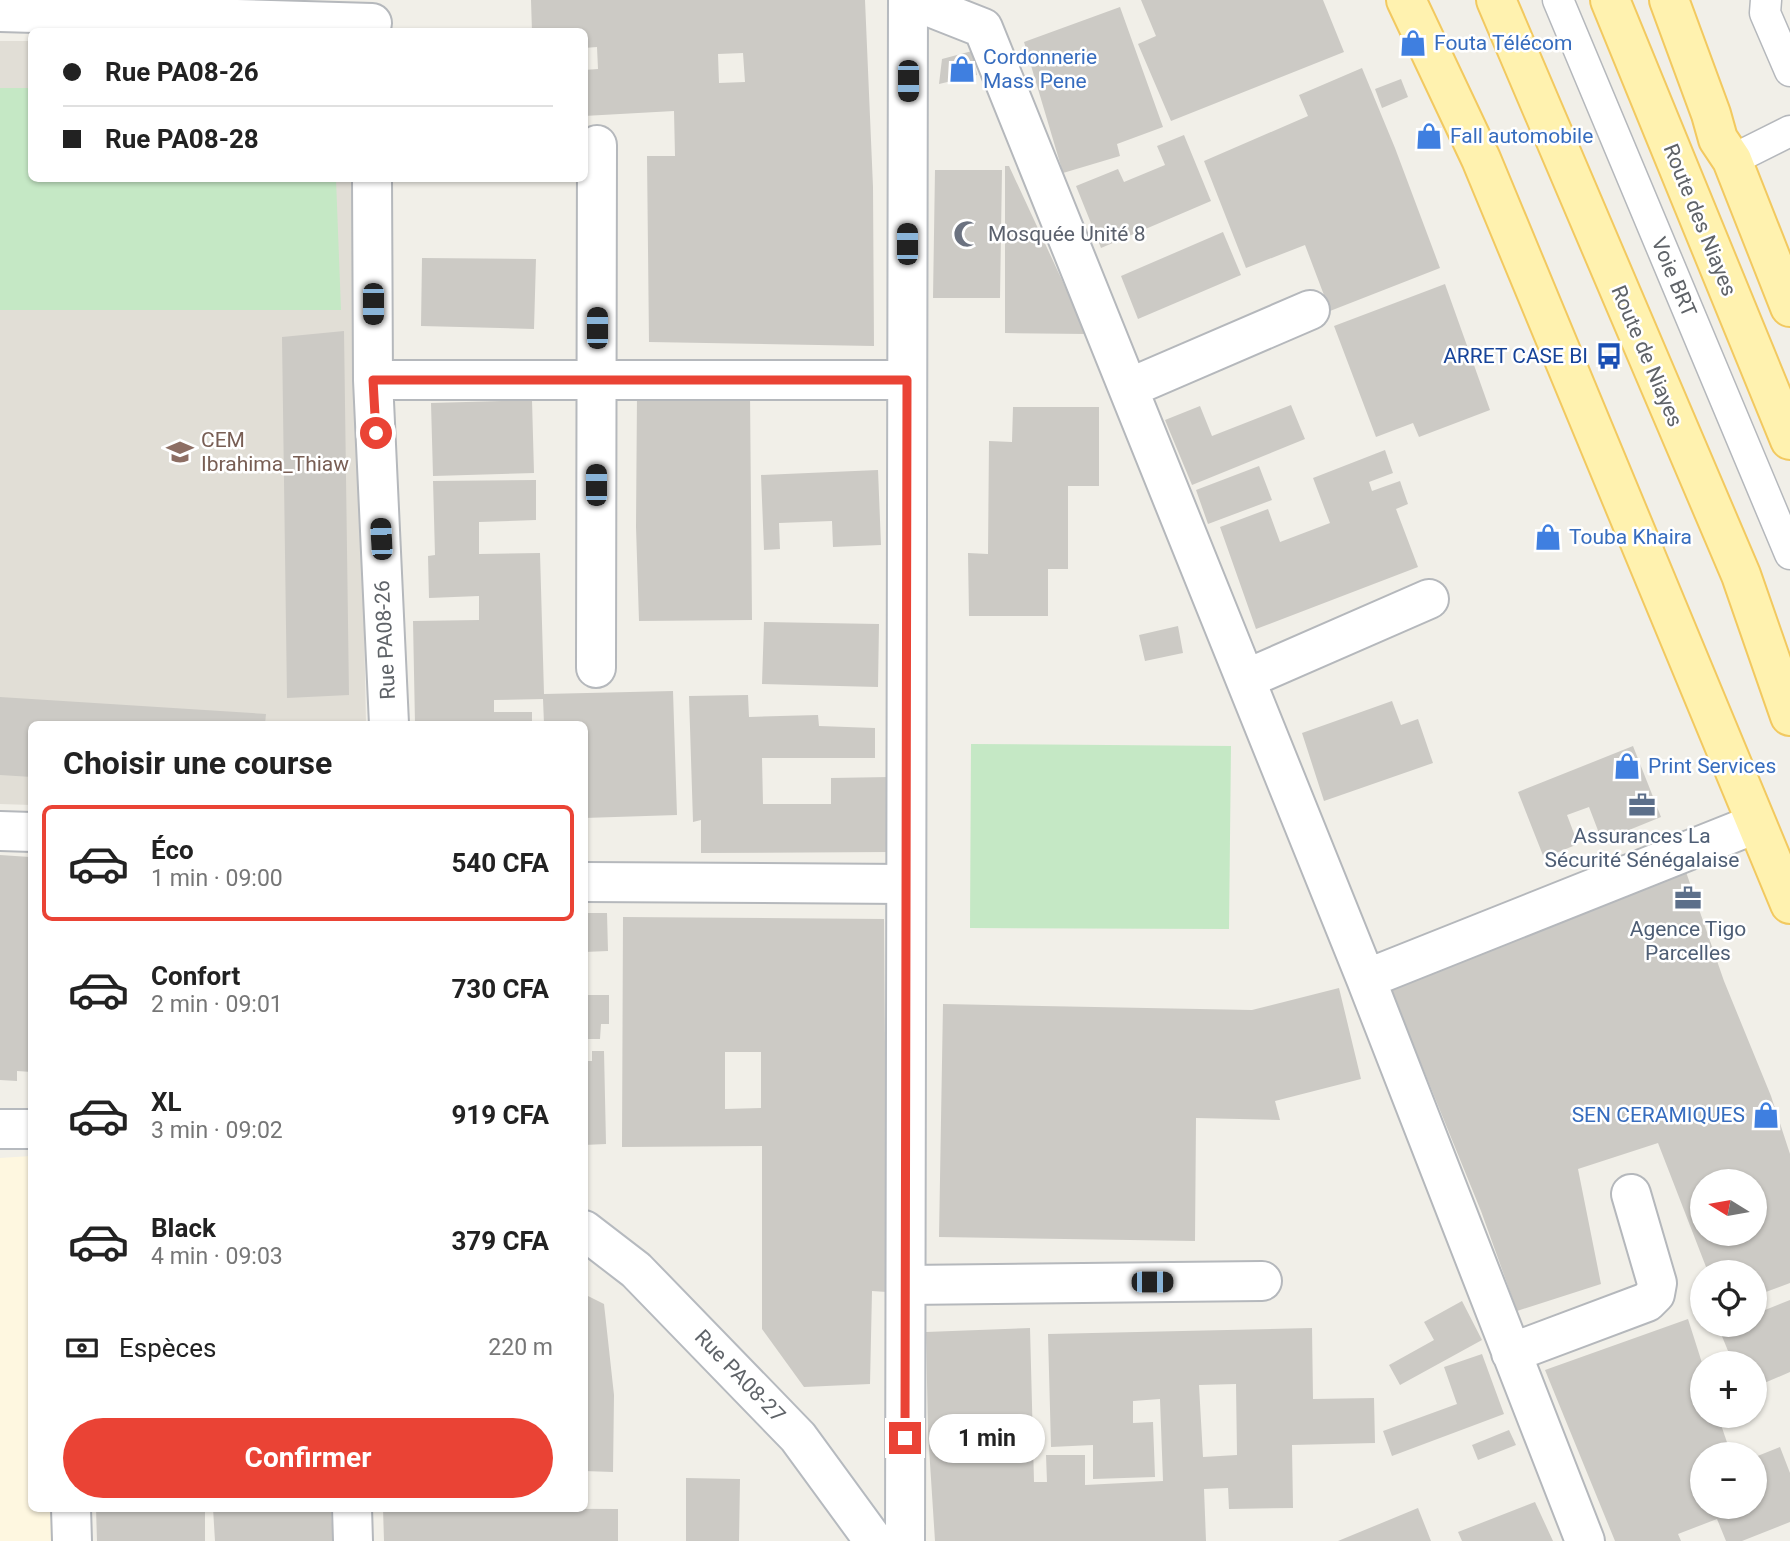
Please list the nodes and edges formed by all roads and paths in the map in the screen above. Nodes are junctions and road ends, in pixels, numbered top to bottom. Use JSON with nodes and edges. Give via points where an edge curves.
{"nodes":[{"id":1,"x":910,"y":0,"type":"edge"},
{"id":2,"x":1406,"y":0,"type":"edge"},
{"id":3,"x":1496,"y":0,"type":"edge"},
{"id":4,"x":1558,"y":0,"type":"edge"},
{"id":5,"x":1610,"y":0,"type":"edge"},
{"id":6,"x":1669,"y":0,"type":"edge"},
{"id":7,"x":1766,"y":0,"type":"edge"},
{"id":8,"x":96,"y":8,"type":"edge"},
{"id":9,"x":0,"y":12,"type":"edge"},
{"id":10,"x":371,"y":18,"type":"edge"},
{"id":11,"x":1790,"y":71,"type":"edge"},
{"id":12,"x":1790,"y":131,"type":"edge"},
{"id":13,"x":597,"y":145,"type":"dead end"},
{"id":14,"x":1732,"y":160,"type":"junction"},
{"id":15,"x":372,"y":182,"type":"edge"},
{"id":16,"x":1790,"y":307,"type":"edge"},
{"id":17,"x":1310,"y":310,"type":"dead end"},
{"id":18,"x":373,"y":380,"type":"junction"},
{"id":19,"x":596,"y":380,"type":"junction"},
{"id":20,"x":907,"y":380,"type":"junction"},
{"id":21,"x":1129,"y":388,"type":"junction"},
{"id":22,"x":1790,"y":440,"type":"edge"},
{"id":23,"x":1790,"y":554,"type":"edge"},
{"id":24,"x":1429,"y":599,"type":"dead end"},
{"id":25,"x":596,"y":668,"type":"dead end"},
{"id":26,"x":1246,"y":679,"type":"junction"},
{"id":27,"x":1790,"y":716,"type":"edge"},
{"id":28,"x":389,"y":721,"type":"edge"},
{"id":29,"x":1755,"y":824,"type":"junction"},
{"id":30,"x":0,"y":831,"type":"edge"},
{"id":31,"x":28,"y":832,"type":"edge"},
{"id":32,"x":588,"y":882,"type":"edge"},
{"id":33,"x":906,"y":884,"type":"junction"},
{"id":34,"x":1790,"y":904,"type":"edge"},
{"id":35,"x":1366,"y":979,"type":"junction"},
{"id":36,"x":0,"y":1129,"type":"edge"},
{"id":37,"x":28,"y":1129,"type":"edge"},
{"id":38,"x":1630,"y":1194,"type":"dead end"},
{"id":39,"x":588,"y":1233,"type":"edge"},
{"id":40,"x":1262,"y":1281,"type":"dead end"},
{"id":41,"x":906,"y":1285,"type":"junction"},
{"id":42,"x":1511,"y":1353,"type":"junction"},
{"id":43,"x":71,"y":1512,"type":"edge"},
{"id":44,"x":352,"y":1512,"type":"edge"},
{"id":45,"x":72,"y":1541,"type":"edge"},
{"id":46,"x":353,"y":1541,"type":"edge"},
{"id":47,"x":874,"y":1541,"type":"edge"},
{"id":48,"x":905,"y":1541,"type":"edge"},
{"id":49,"x":1585,"y":1541,"type":"edge"}],
"edges":[{"from":1,"to":20,"type":"street"},
{"from":1,"to":21,"type":"street","via":[[983,27]]},
{"from":2,"to":29,"type":"main road","via":[[1481,159]]},
{"from":3,"to":27,"type":"main road","name":"Route de Niayes","via":[[1741,575]]},
{"from":4,"to":23,"type":"lane","name":"Voie BRT"},
{"from":5,"to":22,"type":"main road","name":"Route des Niayes"},
{"from":6,"to":14,"type":"main road","via":[[1718,139]]},
{"from":7,"to":11,"type":"lane","via":[[1765,13]]},
{"from":8,"to":9,"type":"street"},
{"from":8,"to":10,"type":"street"},
{"from":12,"to":14,"type":"lane"},
{"from":13,"to":19,"type":"street"},
{"from":14,"to":16,"type":"main road"},
{"from":15,"to":18,"type":"street","name":"Rue PA08-26"},
{"from":17,"to":21,"type":"street"},
{"from":18,"to":19,"type":"street"},
{"from":18,"to":28,"type":"street","name":"Rue PA08-26"},
{"from":19,"to":20,"type":"street"},
{"from":19,"to":25,"type":"street"},
{"from":20,"to":33,"type":"street"},
{"from":21,"to":26,"type":"street"},
{"from":24,"to":26,"type":"street"},
{"from":26,"to":35,"type":"street"},
{"from":29,"to":34,"type":"main road"},
{"from":29,"to":35,"type":"street"},
{"from":30,"to":31,"type":"street"},
{"from":32,"to":33,"type":"street"},
{"from":33,"to":41,"type":"street"},
{"from":35,"to":42,"type":"street"},
{"from":36,"to":37,"type":"street"},
{"from":38,"to":42,"type":"street","via":[[1657,1283],[1656,1294],[1647,1302]]},
{"from":39,"to":47,"type":"street","name":"Rue PA08-27","via":[[636,1270],[798,1437]]},
{"from":40,"to":41,"type":"street"},
{"from":41,"to":48,"type":"street"},
{"from":42,"to":49,"type":"street"},
{"from":43,"to":45,"type":"street"},
{"from":44,"to":46,"type":"street"}]}
